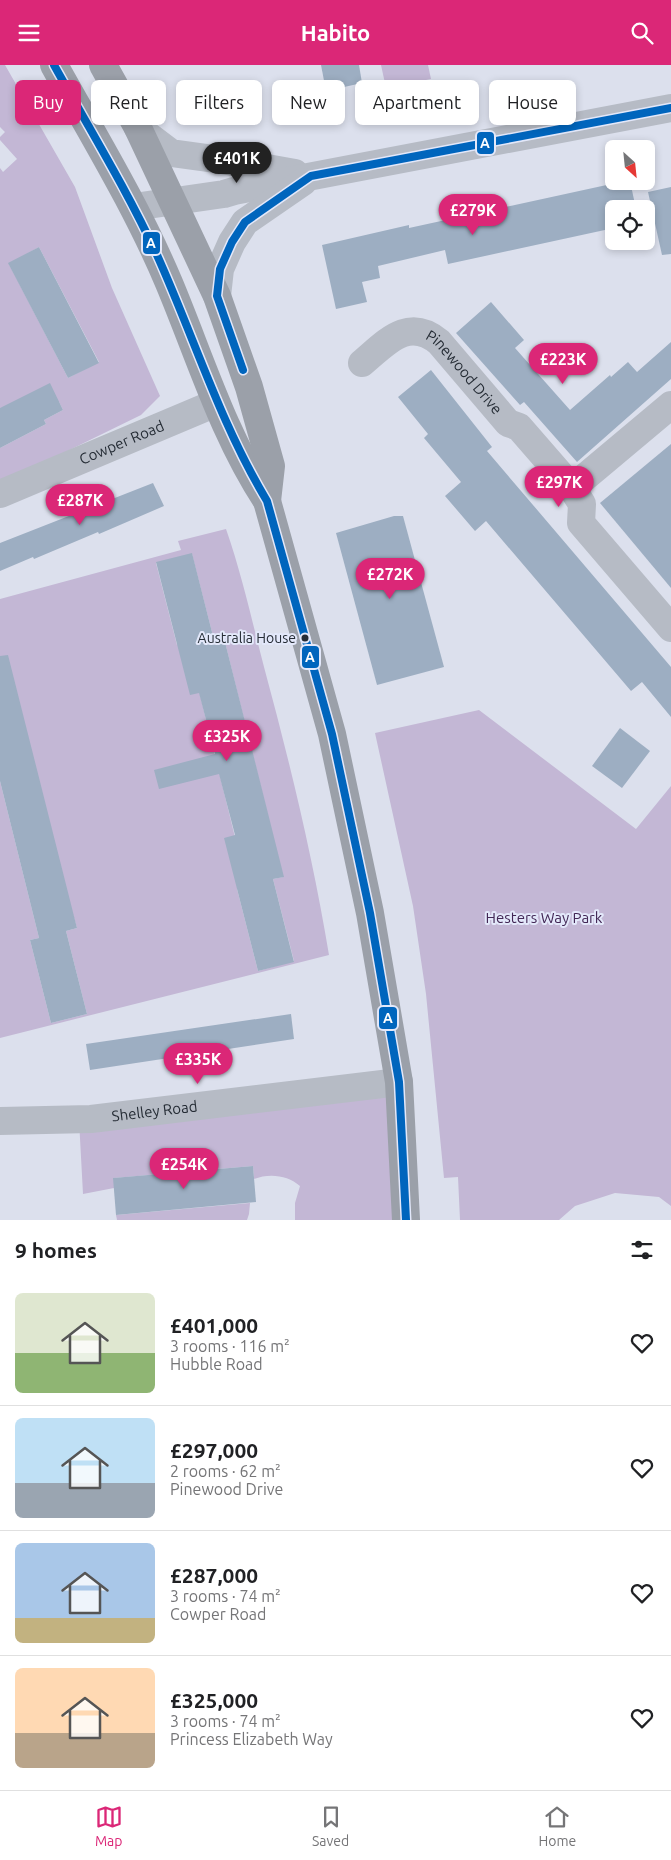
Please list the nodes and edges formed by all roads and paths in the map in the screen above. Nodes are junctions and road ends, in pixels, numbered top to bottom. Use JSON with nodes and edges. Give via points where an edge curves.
{"nodes":[{"id":1,"x":54,"y":65,"type":"edge"},
{"id":2,"x":103,"y":65,"type":"edge"},
{"id":3,"x":671,"y":108,"type":"edge"},
{"id":4,"x":165,"y":162,"type":"junction"},
{"id":5,"x":311,"y":176,"type":"junction"},
{"id":6,"x":173,"y":201,"type":"junction"},
{"id":7,"x":134,"y":207,"type":"junction"},
{"id":8,"x":217,"y":296,"type":"junction"},
{"id":9,"x":362,"y":363,"type":"dead end"},
{"id":10,"x":216,"y":403,"type":"junction"},
{"id":11,"x":671,"y":405,"type":"edge"},
{"id":12,"x":572,"y":488,"type":"junction"},
{"id":13,"x":0,"y":494,"type":"edge"},
{"id":14,"x":267,"y":501,"type":"junction"},
{"id":15,"x":671,"y":628,"type":"edge"},
{"id":16,"x":399,"y":1082,"type":"junction"},
{"id":17,"x":0,"y":1121,"type":"edge"},
{"id":18,"x":406,"y":1220,"type":"edge"}],
"edges":[{"from":1,"to":7,"type":"main road"},
{"from":2,"to":4,"type":"main road","via":[[138,128]]},
{"from":3,"to":5,"type":"street"},
{"from":4,"to":5,"type":"street","via":[[222,160]]},
{"from":4,"to":6,"type":"main road"},
{"from":4,"to":7,"type":"street"},
{"from":5,"to":6,"type":"street"},
{"from":5,"to":8,"type":"street","via":[[245,222],[220,269]]},
{"from":6,"to":7,"type":"street"},
{"from":6,"to":8,"type":"main road"},
{"from":7,"to":10,"type":"main road","via":[[169,283]]},
{"from":8,"to":14,"type":"main road","via":[[271,466]]},
{"from":9,"to":12,"type":"street","name":"Pinewood Drive","via":[[399,334],[420,331],[430,335],[508,423],[519,427]]},
{"from":10,"to":13,"type":"street","name":"Cowper Road"},
{"from":10,"to":14,"type":"main road","via":[[250,475]]},
{"from":11,"to":12,"type":"street"},
{"from":12,"to":15,"type":"street","name":"Pinewood Drive","via":[[582,504],[581,523]]},
{"from":14,"to":16,"type":"main road","via":[[332,734],[370,913]]},
{"from":16,"to":17,"type":"street","name":"Shelley Road","via":[[91,1119]]},
{"from":16,"to":18,"type":"main road"}]}
